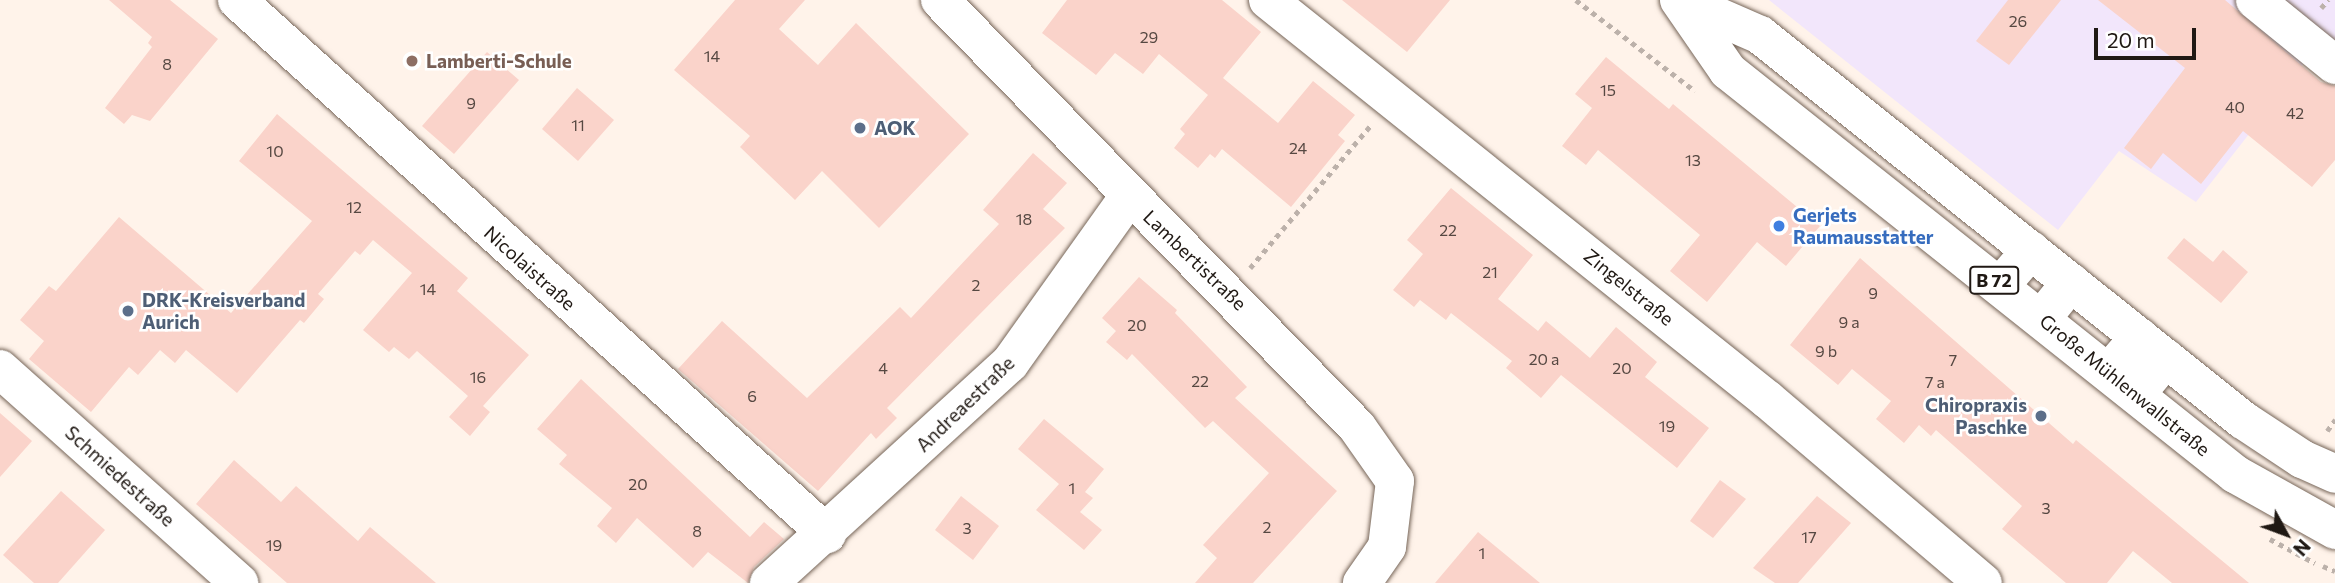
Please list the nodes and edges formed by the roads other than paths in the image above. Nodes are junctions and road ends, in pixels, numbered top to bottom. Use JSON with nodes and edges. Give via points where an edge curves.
{"nodes":[{"id":1,"x":237,"y":0,"type":"edge"},
{"id":2,"x":940,"y":0,"type":"edge"},
{"id":3,"x":1268,"y":0,"type":"edge"},
{"id":4,"x":1679,"y":0,"type":"edge"},
{"id":5,"x":2255,"y":0,"type":"edge"},
{"id":6,"x":2335,"y":65,"type":"edge"},
{"id":7,"x":1876,"y":129,"type":"junction"},
{"id":8,"x":1845,"y":164,"type":"junction"},
{"id":9,"x":1129,"y":196,"type":"junction"},
{"id":10,"x":2031,"y":250,"type":"junction"},
{"id":11,"x":2071,"y":282,"type":"junction"},
{"id":12,"x":2001,"y":285,"type":"junction"},
{"id":13,"x":2042,"y":318,"type":"junction"},
{"id":14,"x":2152,"y":348,"type":"junction"},
{"id":15,"x":0,"y":369,"type":"edge"},
{"id":16,"x":2124,"y":382,"type":"junction"},
{"id":17,"x":2335,"y":474,"type":"edge"},
{"id":18,"x":2335,"y":530,"type":"edge"},
{"id":19,"x":827,"y":534,"type":"junction"},
{"id":20,"x":239,"y":583,"type":"edge"},
{"id":21,"x":769,"y":583,"type":"edge"},
{"id":22,"x":1362,"y":583,"type":"edge"},
{"id":23,"x":1983,"y":583,"type":"edge"}],
"edges":[{"from":1,"to":19,"type":"street","name":"Nicolaistraße"},
{"from":2,"to":9,"type":"street","name":"Lambertistraße"},
{"from":3,"to":23,"type":"street","name":"Zingelstraße","via":[[1768,400]]},
{"from":4,"to":7,"type":"street","name":"Große Mühlenwallstraße","number":"B 72","via":[[1760,35]]},
{"from":4,"to":8,"type":"street","name":"Große Mühlenwallstraße","number":"B 72","via":[[1728,71]]},
{"from":5,"to":6,"type":"street"},
{"from":7,"to":8,"type":"street"},
{"from":7,"to":10,"type":"street","name":"Große Mühlenwallstraße","number":"B 72"},
{"from":8,"to":12,"type":"street","name":"Große Mühlenwallstraße","number":"B 72"},
{"from":9,"to":19,"type":"street","name":"Andreaestraße","via":[[1010,363]]},
{"from":9,"to":22,"type":"street","name":"Lambertistraße","via":[[1357,427],[1395,481],[1387,547]]},
{"from":10,"to":11,"type":"street","name":"Große Mühlenwallstraße","number":"B 72"},
{"from":10,"to":12,"type":"street"},
{"from":11,"to":13,"type":"street"},
{"from":11,"to":14,"type":"street","name":"Große Mühlenwallstraße","number":"B 72"},
{"from":12,"to":13,"type":"street","name":"Große Mühlenwallstraße","number":"B 72"},
{"from":13,"to":16,"type":"street","name":"Große Mühlenwallstraße","number":"B 72"},
{"from":14,"to":16,"type":"street"},
{"from":14,"to":17,"type":"street","name":"Große Mühlenwallstraße","number":"B 72","via":[[2243,420],[2302,460]]},
{"from":15,"to":20,"type":"street","name":"Schmiedestraße"},
{"from":16,"to":18,"type":"street","name":"Große Mühlenwallstraße","number":"B 72","via":[[2235,474]]},
{"from":19,"to":21,"type":"street","name":"Andreaestraße"}]}
